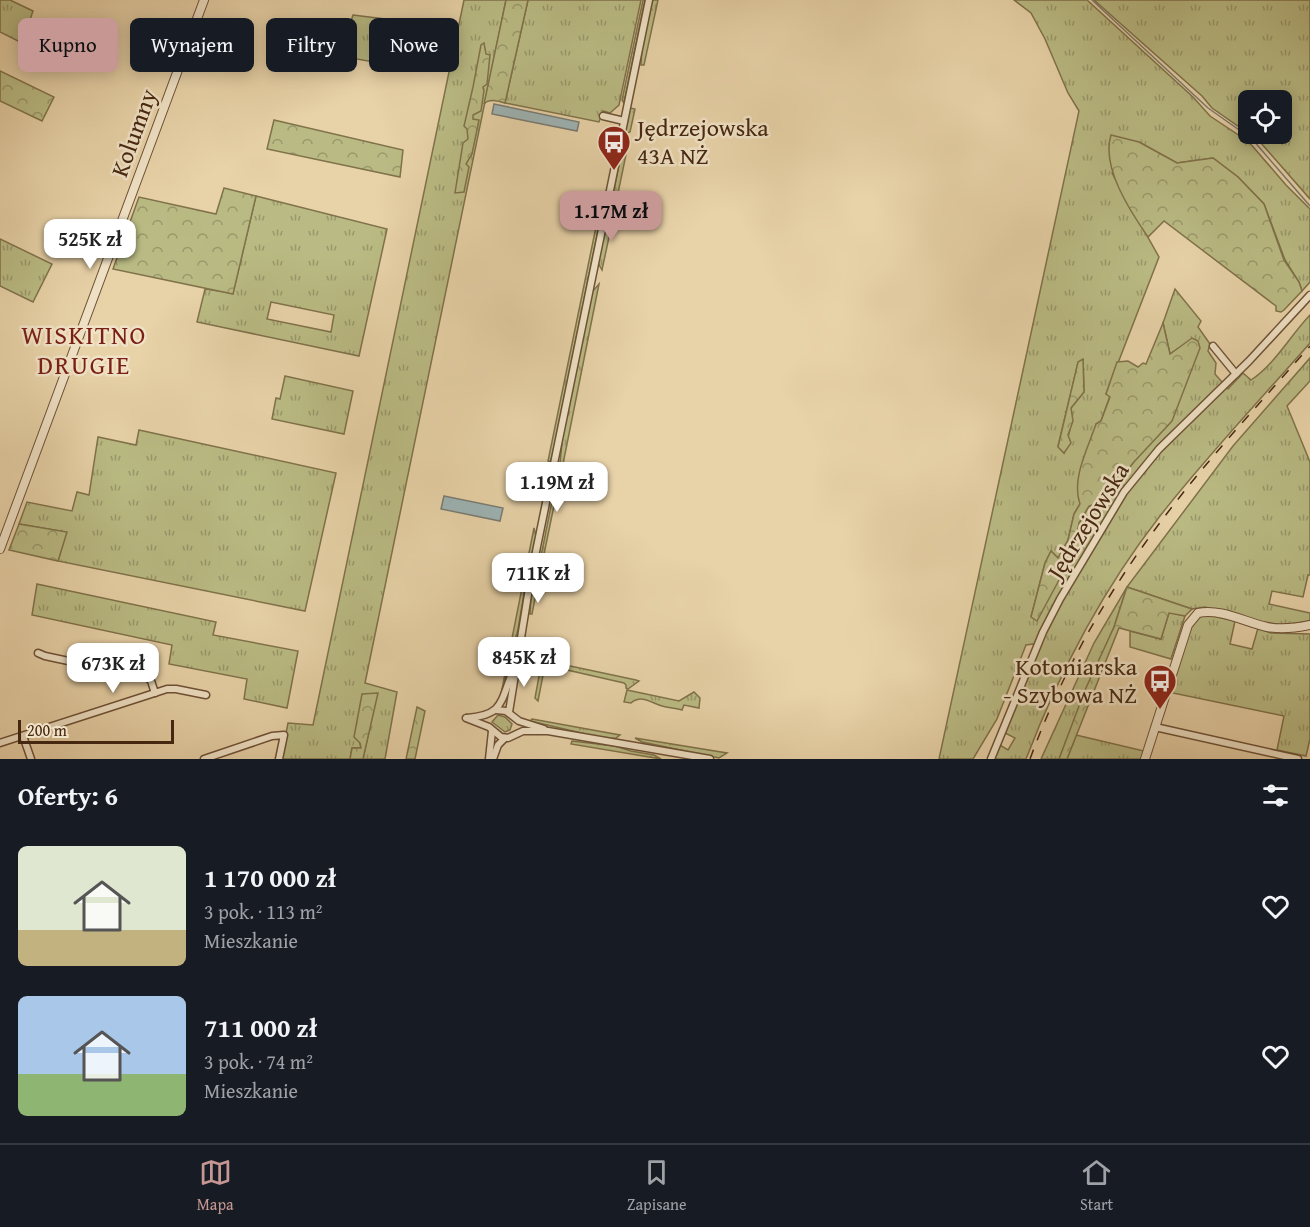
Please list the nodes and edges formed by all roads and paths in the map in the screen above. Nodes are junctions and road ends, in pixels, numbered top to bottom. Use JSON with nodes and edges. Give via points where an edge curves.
{"nodes":[{"id":1,"x":204,"y":0,"type":"edge"},
{"id":2,"x":649,"y":0,"type":"edge"},
{"id":3,"x":603,"y":116,"type":"dead end"},
{"id":4,"x":624,"y":121,"type":"junction"},
{"id":5,"x":1310,"y":295,"type":"edge"},
{"id":6,"x":1213,"y":346,"type":"dead end"},
{"id":7,"x":1236,"y":374,"type":"junction"},
{"id":8,"x":0,"y":549,"type":"edge"},
{"id":9,"x":1310,"y":625,"type":"edge"},
{"id":10,"x":38,"y":653,"type":"dead end"},
{"id":11,"x":516,"y":662,"type":"junction"},
{"id":12,"x":155,"y":693,"type":"junction"},
{"id":13,"x":206,"y":695,"type":"dead end"},
{"id":14,"x":496,"y":710,"type":"junction"},
{"id":15,"x":509,"y":712,"type":"junction"},
{"id":16,"x":489,"y":714,"type":"junction"},
{"id":17,"x":515,"y":719,"type":"junction"},
{"id":18,"x":1155,"y":727,"type":"junction"},
{"id":19,"x":491,"y":729,"type":"junction"},
{"id":20,"x":548,"y":731,"type":"junction"},
{"id":21,"x":514,"y":734,"type":"junction"},
{"id":22,"x":23,"y":736,"type":"junction"},
{"id":23,"x":505,"y":738,"type":"junction"},
{"id":24,"x":0,"y":743,"type":"edge"},
{"id":25,"x":31,"y":759,"type":"edge"},
{"id":26,"x":204,"y":759,"type":"edge"},
{"id":27,"x":279,"y":759,"type":"edge"},
{"id":28,"x":489,"y":759,"type":"edge"},
{"id":29,"x":493,"y":759,"type":"edge"},
{"id":30,"x":710,"y":759,"type":"edge"},
{"id":31,"x":989,"y":759,"type":"edge"},
{"id":32,"x":1145,"y":759,"type":"edge"},
{"id":33,"x":1298,"y":759,"type":"edge"}],
"edges":[{"from":1,"to":8,"type":"street","name":"Kolumny"},
{"from":2,"to":4,"type":"street"},
{"from":3,"to":4,"type":"street"},
{"from":4,"to":11,"type":"street"},
{"from":5,"to":7,"type":"street","name":"Jędrzejowska"},
{"from":6,"to":7,"type":"street"},
{"from":7,"to":31,"type":"street","name":"Jędrzejowska","via":[[1140,470],[1109,513],[1042,632]]},
{"from":9,"to":18,"type":"street","via":[[1270,627],[1215,612],[1198,613],[1188,625]]},
{"from":10,"to":12,"type":"street","via":[[148,678]]},
{"from":11,"to":14,"type":"street"},
{"from":11,"to":15,"type":"street"},
{"from":12,"to":13,"type":"street","via":[[176,689]]},
{"from":12,"to":22,"type":"street"},
{"from":14,"to":15,"type":"street"},
{"from":14,"to":16,"type":"street"},
{"from":15,"to":17,"type":"street"},
{"from":16,"to":19,"type":"street"},
{"from":16,"to":19,"type":"street","via":[[466,718]]},
{"from":17,"to":20,"type":"street"},
{"from":17,"to":21,"type":"street"},
{"from":18,"to":32,"type":"street"},
{"from":18,"to":33,"type":"street"},
{"from":19,"to":23,"type":"street"},
{"from":19,"to":28,"type":"street"},
{"from":20,"to":21,"type":"street"},
{"from":20,"to":30,"type":"street"},
{"from":21,"to":23,"type":"street"},
{"from":22,"to":24,"type":"street"},
{"from":22,"to":25,"type":"street"},
{"from":23,"to":29,"type":"street"},
{"from":26,"to":27,"type":"street","via":[[284,735]]}]}
